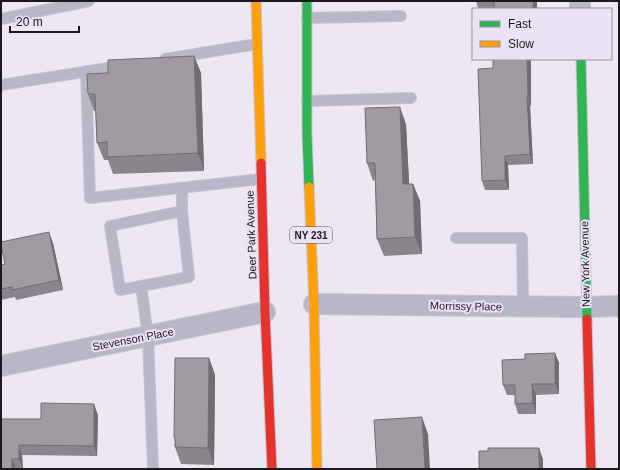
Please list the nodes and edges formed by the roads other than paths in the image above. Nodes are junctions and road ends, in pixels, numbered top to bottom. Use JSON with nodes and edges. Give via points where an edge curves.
{"nodes":[{"id":1,"x":88,"y":1,"type":"edge"},
{"id":2,"x":256,"y":1,"type":"edge"},
{"id":3,"x":307,"y":1,"type":"edge"},
{"id":4,"x":401,"y":16,"type":"dead end"},
{"id":5,"x":307,"y":18,"type":"junction"},
{"id":6,"x":1,"y":19,"type":"edge"},
{"id":7,"x":257,"y":44,"type":"junction"},
{"id":8,"x":155,"y":60,"type":"edge"},
{"id":9,"x":581,"y":60,"type":"edge"},
{"id":10,"x":132,"y":64,"type":"edge"},
{"id":11,"x":86,"y":72,"type":"junction"},
{"id":12,"x":1,"y":85,"type":"edge"},
{"id":13,"x":411,"y":98,"type":"dead end"},
{"id":14,"x":307,"y":101,"type":"junction"},
{"id":15,"x":261,"y":179,"type":"junction"},
{"id":16,"x":182,"y":188,"type":"junction"},
{"id":17,"x":182,"y":210,"type":"junction"},
{"id":18,"x":456,"y":238,"type":"dead end"},
{"id":19,"x":141,"y":286,"type":"junction"},
{"id":20,"x":314,"y":304,"type":"junction"},
{"id":21,"x":523,"y":306,"type":"junction"},
{"id":22,"x":619,"y":306,"type":"edge"},
{"id":23,"x":586,"y":307,"type":"junction"},
{"id":24,"x":265,"y":312,"type":"junction"},
{"id":25,"x":148,"y":336,"type":"junction"},
{"id":26,"x":1,"y":366,"type":"edge"},
{"id":27,"x":153,"y":469,"type":"edge"},
{"id":28,"x":272,"y":469,"type":"edge"},
{"id":29,"x":317,"y":469,"type":"edge"},
{"id":30,"x":590,"y":469,"type":"edge"}],
"edges":[{"from":1,"to":6,"type":"lane"},
{"from":2,"to":7,"type":"main road","name":"Deer Park Avenue"},
{"from":3,"to":5,"type":"main road","number":"NY 231"},
{"from":4,"to":5,"type":"lane"},
{"from":5,"to":14,"type":"main road","number":"NY 231"},
{"from":7,"to":8,"type":"lane"},
{"from":7,"to":15,"type":"main road","name":"Deer Park Avenue"},
{"from":9,"to":23,"type":"main road","name":"New York Avenue"},
{"from":10,"to":11,"type":"lane"},
{"from":11,"to":12,"type":"lane"},
{"from":11,"to":16,"type":"lane","via":[[90,198]]},
{"from":13,"to":14,"type":"lane"},
{"from":14,"to":20,"type":"main road","number":"NY 231"},
{"from":15,"to":16,"type":"lane"},
{"from":15,"to":24,"type":"main road","name":"Deer Park Avenue"},
{"from":16,"to":17,"type":"lane"},
{"from":17,"to":19,"type":"lane","via":[[189,277]]},
{"from":17,"to":19,"type":"lane","via":[[110,226],[120,290]]},
{"from":18,"to":21,"type":"lane","via":[[522,238]]},
{"from":19,"to":25,"type":"lane"},
{"from":20,"to":21,"type":"street","name":"Morrissy Place"},
{"from":20,"to":29,"type":"main road","number":"NY 231"},
{"from":21,"to":23,"type":"street","name":"Morrissy Place"},
{"from":22,"to":23,"type":"street","name":"Morrissy Place"},
{"from":23,"to":30,"type":"main road","name":"New York Avenue"},
{"from":24,"to":25,"type":"street","name":"Stevenson Place"},
{"from":24,"to":28,"type":"main road","name":"Deer Park Avenue"},
{"from":25,"to":26,"type":"street","name":"Stevenson Place"},
{"from":25,"to":27,"type":"lane"}]}
